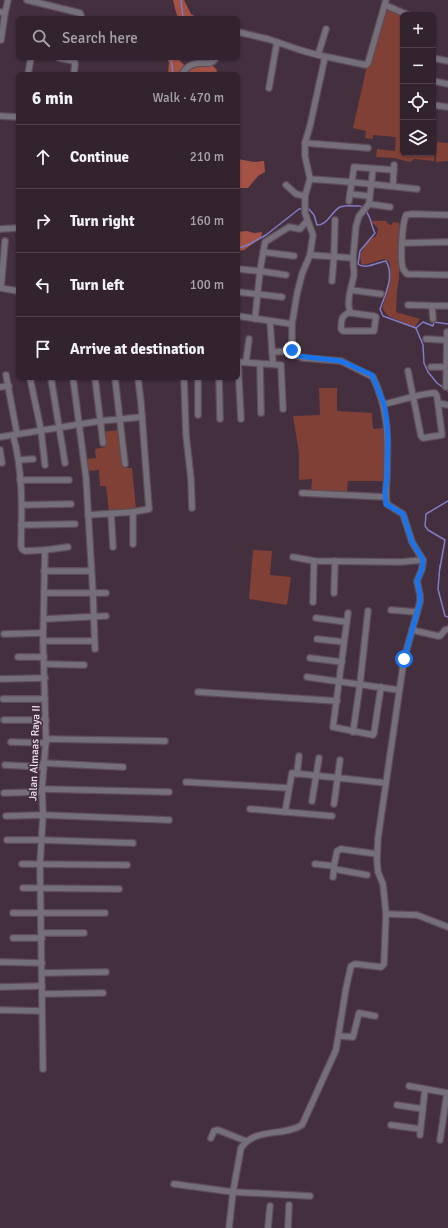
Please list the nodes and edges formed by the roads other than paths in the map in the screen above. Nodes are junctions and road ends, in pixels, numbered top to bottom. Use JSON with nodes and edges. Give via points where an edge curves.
{"nodes":[{"id":1,"x":8,"y":0,"type":"edge"},
{"id":2,"x":27,"y":0,"type":"edge"},
{"id":3,"x":385,"y":2,"type":"edge"},
{"id":4,"x":3,"y":12,"type":"edge"},
{"id":5,"x":403,"y":12,"type":"edge"},
{"id":6,"x":81,"y":16,"type":"edge"},
{"id":7,"x":326,"y":29,"type":"dead end"},
{"id":8,"x":240,"y":32,"type":"edge"},
{"id":9,"x":1,"y":40,"type":"edge"},
{"id":10,"x":276,"y":42,"type":"junction"},
{"id":11,"x":318,"y":55,"type":"junction"},
{"id":12,"x":325,"y":57,"type":"junction"},
{"id":13,"x":436,"y":59,"type":"edge"},
{"id":14,"x":31,"y":60,"type":"edge"},
{"id":15,"x":73,"y":60,"type":"edge"},
{"id":16,"x":214,"y":60,"type":"edge"},
{"id":17,"x":448,"y":61,"type":"edge"},
{"id":18,"x":28,"y":72,"type":"edge"},
{"id":19,"x":74,"y":72,"type":"edge"},
{"id":20,"x":184,"y":72,"type":"edge"},
{"id":21,"x":436,"y":82,"type":"edge"},
{"id":22,"x":448,"y":84,"type":"edge"},
{"id":23,"x":269,"y":88,"type":"dead end"},
{"id":24,"x":436,"y":105,"type":"edge"},
{"id":25,"x":447,"y":107,"type":"dead end"},
{"id":26,"x":0,"y":116,"type":"edge"},
{"id":27,"x":16,"y":117,"type":"edge"},
{"id":28,"x":305,"y":143,"type":"junction"},
{"id":29,"x":368,"y":148,"type":"dead end"},
{"id":30,"x":373,"y":169,"type":"junction"},
{"id":31,"x":310,"y":179,"type":"junction"},
{"id":32,"x":351,"y":182,"type":"junction"},
{"id":33,"x":371,"y":184,"type":"junction"},
{"id":34,"x":286,"y":185,"type":"dead end"},
{"id":35,"x":393,"y":186,"type":"junction"},
{"id":36,"x":417,"y":189,"type":"dead end"},
{"id":37,"x":350,"y":194,"type":"junction"},
{"id":38,"x":305,"y":196,"type":"junction"},
{"id":39,"x":369,"y":196,"type":"junction"},
{"id":40,"x":349,"y":201,"type":"dead end"},
{"id":41,"x":368,"y":205,"type":"junction"},
{"id":42,"x":390,"y":207,"type":"dead end"},
{"id":43,"x":448,"y":214,"type":"edge"},
{"id":44,"x":335,"y":220,"type":"dead end"},
{"id":45,"x":307,"y":221,"type":"junction"},
{"id":46,"x":16,"y":228,"type":"edge"},
{"id":47,"x":0,"y":229,"type":"edge"},
{"id":48,"x":5,"y":241,"type":"dead end"},
{"id":49,"x":448,"y":242,"type":"edge"},
{"id":50,"x":402,"y":243,"type":"junction"},
{"id":51,"x":263,"y":252,"type":"junction"},
{"id":52,"x":310,"y":255,"type":"junction"},
{"id":53,"x":294,"y":256,"type":"dead end"},
{"id":54,"x":334,"y":256,"type":"junction"},
{"id":55,"x":353,"y":258,"type":"junction"},
{"id":56,"x":240,"y":269,"type":"edge"},
{"id":57,"x":260,"y":271,"type":"junction"},
{"id":58,"x":286,"y":275,"type":"dead end"},
{"id":59,"x":448,"y":275,"type":"edge"},
{"id":60,"x":332,"y":281,"type":"dead end"},
{"id":61,"x":1,"y":288,"type":"edge"},
{"id":62,"x":351,"y":290,"type":"junction"},
{"id":63,"x":16,"y":291,"type":"edge"},
{"id":64,"x":240,"y":292,"type":"edge"},
{"id":65,"x":381,"y":294,"type":"dead end"},
{"id":66,"x":258,"y":295,"type":"junction"},
{"id":67,"x":282,"y":297,"type":"dead end"},
{"id":68,"x":408,"y":305,"type":"dead end"},
{"id":69,"x":432,"y":306,"type":"junction"},
{"id":70,"x":448,"y":306,"type":"edge"},
{"id":71,"x":350,"y":312,"type":"junction"},
{"id":72,"x":240,"y":316,"type":"edge"},
{"id":73,"x":255,"y":319,"type":"junction"},
{"id":74,"x":433,"y":319,"type":"dead end"},
{"id":75,"x":270,"y":321,"type":"junction"},
{"id":76,"x":292,"y":324,"type":"junction"},
{"id":77,"x":447,"y":332,"type":"edge"},
{"id":78,"x":250,"y":339,"type":"dead end"},
{"id":79,"x":426,"y":339,"type":"dead end"},
{"id":80,"x":446,"y":340,"type":"junction"},
{"id":81,"x":292,"y":351,"type":"junction"},
{"id":82,"x":272,"y":352,"type":"junction"},
{"id":83,"x":240,"y":362,"type":"edge"},
{"id":84,"x":246,"y":362,"type":"junction"},
{"id":85,"x":260,"y":364,"type":"junction"},
{"id":86,"x":273,"y":364,"type":"junction"},
{"id":87,"x":431,"y":367,"type":"dead end"},
{"id":88,"x":448,"y":367,"type":"edge"},
{"id":89,"x":408,"y":371,"type":"dead end"},
{"id":90,"x":6,"y":376,"type":"dead end"},
{"id":91,"x":30,"y":380,"type":"edge"},
{"id":92,"x":52,"y":380,"type":"edge"},
{"id":93,"x":73,"y":380,"type":"edge"},
{"id":94,"x":95,"y":380,"type":"edge"},
{"id":95,"x":115,"y":380,"type":"edge"},
{"id":96,"x":138,"y":380,"type":"edge"},
{"id":97,"x":184,"y":380,"type":"edge"},
{"id":98,"x":198,"y":380,"type":"edge"},
{"id":99,"x":219,"y":380,"type":"edge"},
{"id":100,"x":239,"y":380,"type":"edge"},
{"id":101,"x":9,"y":386,"type":"junction"},
{"id":102,"x":0,"y":387,"type":"edge"},
{"id":103,"x":446,"y":387,"type":"dead end"},
{"id":104,"x":414,"y":397,"type":"junction"},
{"id":105,"x":438,"y":403,"type":"junction"},
{"id":106,"x":384,"y":404,"type":"junction"},
{"id":107,"x":448,"y":405,"type":"edge"},
{"id":108,"x":283,"y":409,"type":"dead end"},
{"id":109,"x":261,"y":413,"type":"dead end"},
{"id":110,"x":198,"y":415,"type":"dead end"},
{"id":111,"x":142,"y":416,"type":"junction"},
{"id":112,"x":120,"y":418,"type":"junction"},
{"id":113,"x":220,"y":419,"type":"dead end"},
{"id":114,"x":241,"y":419,"type":"dead end"},
{"id":115,"x":100,"y":421,"type":"junction"},
{"id":116,"x":80,"y":424,"type":"junction"},
{"id":117,"x":59,"y":427,"type":"junction"},
{"id":118,"x":41,"y":430,"type":"junction"},
{"id":119,"x":15,"y":435,"type":"junction"},
{"id":120,"x":0,"y":437,"type":"edge"},
{"id":121,"x":103,"y":443,"type":"dead end"},
{"id":122,"x":0,"y":450,"type":"edge"},
{"id":123,"x":33,"y":459,"type":"dead end"},
{"id":124,"x":19,"y":460,"type":"junction"},
{"id":125,"x":2,"y":463,"type":"dead end"},
{"id":126,"x":65,"y":463,"type":"dead end"},
{"id":127,"x":125,"y":464,"type":"dead end"},
{"id":128,"x":45,"y":465,"type":"dead end"},
{"id":129,"x":20,"y":480,"type":"junction"},
{"id":130,"x":69,"y":480,"type":"dead end"},
{"id":131,"x":302,"y":493,"type":"dead end"},
{"id":132,"x":386,"y":497,"type":"junction"},
{"id":133,"x":71,"y":504,"type":"dead end"},
{"id":134,"x":22,"y":505,"type":"junction"},
{"id":135,"x":192,"y":508,"type":"dead end"},
{"id":136,"x":133,"y":512,"type":"junction"},
{"id":137,"x":111,"y":513,"type":"junction"},
{"id":138,"x":88,"y":515,"type":"junction"},
{"id":139,"x":75,"y":524,"type":"dead end"},
{"id":140,"x":21,"y":525,"type":"junction"},
{"id":141,"x":133,"y":544,"type":"dead end"},
{"id":142,"x":68,"y":547,"type":"dead end"},
{"id":143,"x":113,"y":547,"type":"dead end"},
{"id":144,"x":44,"y":550,"type":"junction"},
{"id":145,"x":294,"y":557,"type":"dead end"},
{"id":146,"x":423,"y":560,"type":"junction"},
{"id":147,"x":314,"y":561,"type":"junction"},
{"id":148,"x":335,"y":561,"type":"junction"},
{"id":149,"x":44,"y":571,"type":"junction"},
{"id":150,"x":91,"y":571,"type":"junction"},
{"id":151,"x":334,"y":592,"type":"dead end"},
{"id":152,"x":44,"y":593,"type":"junction"},
{"id":153,"x":106,"y":593,"type":"dead end"},
{"id":154,"x":93,"y":594,"type":"junction"},
{"id":155,"x":313,"y":602,"type":"dead end"},
{"id":156,"x":391,"y":610,"type":"dead end"},
{"id":157,"x":368,"y":611,"type":"dead end"},
{"id":158,"x":417,"y":612,"type":"junction"},
{"id":159,"x":348,"y":613,"type":"dead end"},
{"id":160,"x":94,"y":616,"type":"junction"},
{"id":161,"x":106,"y":616,"type":"dead end"},
{"id":162,"x":316,"y":618,"type":"dead end"},
{"id":163,"x":44,"y":619,"type":"junction"},
{"id":164,"x":347,"y":622,"type":"junction"},
{"id":165,"x":412,"y":630,"type":"junction"},
{"id":166,"x":448,"y":630,"type":"edge"},
{"id":167,"x":44,"y":633,"type":"junction"},
{"id":168,"x":4,"y":634,"type":"dead end"},
{"id":169,"x":317,"y":639,"type":"dead end"},
{"id":170,"x":43,"y":641,"type":"junction"},
{"id":171,"x":94,"y":641,"type":"junction"},
{"id":172,"x":344,"y":642,"type":"junction"},
{"id":173,"x":95,"y":649,"type":"dead end"},
{"id":174,"x":18,"y":657,"type":"dead end"},
{"id":175,"x":44,"y":657,"type":"junction"},
{"id":176,"x":310,"y":658,"type":"dead end"},
{"id":177,"x":342,"y":662,"type":"junction"},
{"id":178,"x":44,"y":664,"type":"junction"},
{"id":179,"x":84,"y":665,"type":"dead end"},
{"id":180,"x":307,"y":677,"type":"dead end"},
{"id":181,"x":45,"y":678,"type":"junction"},
{"id":182,"x":1,"y":679,"type":"edge"},
{"id":183,"x":340,"y":682,"type":"junction"},
{"id":184,"x":360,"y":684,"type":"junction"},
{"id":185,"x":381,"y":687,"type":"junction"},
{"id":186,"x":400,"y":690,"type":"junction"},
{"id":187,"x":198,"y":692,"type":"dead end"},
{"id":188,"x":3,"y":699,"type":"dead end"},
{"id":189,"x":45,"y":699,"type":"junction"},
{"id":190,"x":337,"y":701,"type":"junction"},
{"id":191,"x":4,"y":720,"type":"dead end"},
{"id":192,"x":46,"y":720,"type":"junction"},
{"id":193,"x":353,"y":732,"type":"junction"},
{"id":194,"x":46,"y":741,"type":"junction"},
{"id":195,"x":10,"y":742,"type":"dead end"},
{"id":196,"x":165,"y":742,"type":"dead end"},
{"id":197,"x":299,"y":756,"type":"dead end"},
{"id":198,"x":319,"y":758,"type":"dead end"},
{"id":199,"x":340,"y":760,"type":"dead end"},
{"id":200,"x":5,"y":765,"type":"dead end"},
{"id":201,"x":43,"y":765,"type":"junction"},
{"id":202,"x":123,"y":767,"type":"dead end"},
{"id":203,"x":297,"y":774,"type":"junction"},
{"id":204,"x":316,"y":776,"type":"junction"},
{"id":205,"x":339,"y":778,"type":"junction"},
{"id":206,"x":186,"y":782,"type":"dead end"},
{"id":207,"x":386,"y":783,"type":"junction"},
{"id":208,"x":289,"y":788,"type":"junction"},
{"id":209,"x":42,"y":790,"type":"junction"},
{"id":210,"x":169,"y":792,"type":"dead end"},
{"id":211,"x":4,"y":793,"type":"dead end"},
{"id":212,"x":312,"y":801,"type":"dead end"},
{"id":213,"x":334,"y":804,"type":"dead end"},
{"id":214,"x":250,"y":809,"type":"dead end"},
{"id":215,"x":286,"y":812,"type":"junction"},
{"id":216,"x":42,"y":815,"type":"junction"},
{"id":217,"x":6,"y":816,"type":"dead end"},
{"id":218,"x":332,"y":816,"type":"dead end"},
{"id":219,"x":169,"y":820,"type":"dead end"},
{"id":220,"x":7,"y":840,"type":"dead end"},
{"id":221,"x":41,"y":840,"type":"junction"},
{"id":222,"x":133,"y":844,"type":"dead end"},
{"id":223,"x":378,"y":854,"type":"junction"},
{"id":224,"x":22,"y":864,"type":"dead end"},
{"id":225,"x":40,"y":864,"type":"junction"},
{"id":226,"x":315,"y":864,"type":"dead end"},
{"id":227,"x":127,"y":865,"type":"dead end"},
{"id":228,"x":334,"y":868,"type":"junction"},
{"id":229,"x":367,"y":875,"type":"dead end"},
{"id":230,"x":333,"y":877,"type":"dead end"},
{"id":231,"x":23,"y":888,"type":"dead end"},
{"id":232,"x":41,"y":888,"type":"junction"},
{"id":233,"x":119,"y":889,"type":"dead end"},
{"id":234,"x":42,"y":912,"type":"junction"},
{"id":235,"x":13,"y":913,"type":"dead end"},
{"id":236,"x":105,"y":913,"type":"dead end"},
{"id":237,"x":386,"y":914,"type":"junction"},
{"id":238,"x":448,"y":927,"type":"edge"},
{"id":239,"x":84,"y":933,"type":"dead end"},
{"id":240,"x":42,"y":935,"type":"junction"},
{"id":241,"x":13,"y":938,"type":"dead end"},
{"id":242,"x":0,"y":962,"type":"edge"},
{"id":243,"x":42,"y":963,"type":"junction"},
{"id":244,"x":106,"y":972,"type":"dead end"},
{"id":245,"x":42,"y":973,"type":"junction"},
{"id":246,"x":42,"y":986,"type":"junction"},
{"id":247,"x":0,"y":987,"type":"edge"},
{"id":248,"x":103,"y":993,"type":"dead end"},
{"id":249,"x":42,"y":994,"type":"junction"},
{"id":250,"x":0,"y":1010,"type":"edge"},
{"id":251,"x":42,"y":1011,"type":"junction"},
{"id":252,"x":374,"y":1016,"type":"dead end"},
{"id":253,"x":339,"y":1036,"type":"junction"},
{"id":254,"x":43,"y":1069,"type":"dead end"},
{"id":255,"x":409,"y":1086,"type":"dead end"},
{"id":256,"x":425,"y":1089,"type":"junction"},
{"id":257,"x":448,"y":1093,"type":"edge"},
{"id":258,"x":397,"y":1105,"type":"dead end"},
{"id":259,"x":423,"y":1109,"type":"junction"},
{"id":260,"x":391,"y":1125,"type":"dead end"},
{"id":261,"x":211,"y":1138,"type":"dead end"},
{"id":262,"x":440,"y":1140,"type":"dead end"},
{"id":263,"x":246,"y":1141,"type":"junction"},
{"id":264,"x":174,"y":1184,"type":"dead end"},
{"id":265,"x":233,"y":1192,"type":"junction"},
{"id":266,"x":310,"y":1196,"type":"dead end"},
{"id":267,"x":289,"y":1205,"type":"dead end"},
{"id":268,"x":270,"y":1206,"type":"dead end"},
{"id":269,"x":229,"y":1228,"type":"edge"},
{"id":270,"x":268,"y":1228,"type":"edge"},
{"id":271,"x":288,"y":1228,"type":"edge"}],
"edges":[{"from":1,"to":4,"type":"street"},
{"from":2,"to":6,"type":"street"},
{"from":3,"to":5,"type":"street"},
{"from":3,"to":12,"type":"street","via":[[366,65]]},
{"from":4,"to":9,"type":"street"},
{"from":7,"to":11,"type":"street"},
{"from":8,"to":10,"type":"street"},
{"from":10,"to":11,"type":"street"},
{"from":10,"to":23,"type":"street"},
{"from":11,"to":12,"type":"street"},
{"from":12,"to":28,"type":"street"},
{"from":13,"to":17,"type":"street"},
{"from":14,"to":18,"type":"street"},
{"from":15,"to":19,"type":"street"},
{"from":16,"to":20,"type":"street","via":[[210,64],[190,65]]},
{"from":21,"to":22,"type":"street"},
{"from":24,"to":25,"type":"street"},
{"from":26,"to":27,"type":"street"},
{"from":28,"to":29,"type":"street"},
{"from":28,"to":31,"type":"street"},
{"from":30,"to":32,"type":"street","via":[[354,164]]},
{"from":30,"to":33,"type":"street"},
{"from":30,"to":35,"type":"street","via":[[394,168]]},
{"from":31,"to":32,"type":"street"},
{"from":31,"to":38,"type":"street"},
{"from":32,"to":33,"type":"street"},
{"from":32,"to":37,"type":"street"},
{"from":33,"to":35,"type":"street"},
{"from":33,"to":39,"type":"street"},
{"from":34,"to":38,"type":"street","via":[[296,194]]},
{"from":35,"to":36,"type":"street"},
{"from":37,"to":39,"type":"street"},
{"from":37,"to":40,"type":"street"},
{"from":38,"to":45,"type":"street"},
{"from":39,"to":41,"type":"street"},
{"from":41,"to":42,"type":"street"},
{"from":41,"to":55,"type":"street","via":[[361,213],[356,226]]},
{"from":43,"to":50,"type":"street","via":[[406,215]]},
{"from":44,"to":54,"type":"street"},
{"from":45,"to":51,"type":"street","via":[[300,229],[289,226],[265,242]]},
{"from":45,"to":52,"type":"street","via":[[313,235]]},
{"from":46,"to":47,"type":"street"},
{"from":48,"to":61,"type":"street"},
{"from":49,"to":50,"type":"street"},
{"from":50,"to":59,"type":"street","via":[[404,269],[407,274]]},
{"from":51,"to":53,"type":"street"},
{"from":51,"to":57,"type":"street"},
{"from":52,"to":54,"type":"street"},
{"from":52,"to":76,"type":"street","via":[[302,274]]},
{"from":54,"to":55,"type":"street"},
{"from":54,"to":60,"type":"street"},
{"from":55,"to":62,"type":"street"},
{"from":56,"to":57,"type":"street"},
{"from":57,"to":58,"type":"street"},
{"from":57,"to":66,"type":"street"},
{"from":61,"to":63,"type":"street"},
{"from":62,"to":65,"type":"street"},
{"from":62,"to":71,"type":"street"},
{"from":64,"to":66,"type":"street"},
{"from":66,"to":67,"type":"street"},
{"from":66,"to":73,"type":"street"},
{"from":68,"to":69,"type":"street"},
{"from":69,"to":70,"type":"street"},
{"from":69,"to":74,"type":"street"},
{"from":71,"to":71,"type":"street","via":[[342,317],[343,331],[374,331],[376,317]]},
{"from":72,"to":73,"type":"street"},
{"from":73,"to":75,"type":"street"},
{"from":75,"to":76,"type":"street"},
{"from":75,"to":82,"type":"street"},
{"from":76,"to":81,"type":"street"},
{"from":77,"to":80,"type":"street"},
{"from":78,"to":84,"type":"street"},
{"from":79,"to":80,"type":"street"},
{"from":80,"to":88,"type":"street"},
{"from":81,"to":82,"type":"street"},
{"from":81,"to":106,"type":"street","via":[[303,358],[341,361],[372,375]]},
{"from":82,"to":86,"type":"street"},
{"from":83,"to":84,"type":"street"},
{"from":84,"to":85,"type":"street"},
{"from":85,"to":86,"type":"street"},
{"from":85,"to":109,"type":"street"},
{"from":86,"to":108,"type":"street","via":[[281,365]]},
{"from":87,"to":88,"type":"street"},
{"from":88,"to":103,"type":"street"},
{"from":89,"to":104,"type":"street"},
{"from":90,"to":101,"type":"street"},
{"from":91,"to":118,"type":"street"},
{"from":92,"to":117,"type":"street"},
{"from":93,"to":116,"type":"street"},
{"from":94,"to":115,"type":"street"},
{"from":95,"to":112,"type":"street"},
{"from":96,"to":111,"type":"street"},
{"from":97,"to":135,"type":"street"},
{"from":98,"to":110,"type":"street"},
{"from":99,"to":113,"type":"street"},
{"from":100,"to":114,"type":"street"},
{"from":101,"to":102,"type":"street"},
{"from":101,"to":119,"type":"street"},
{"from":104,"to":105,"type":"street","via":[[435,393]]},
{"from":104,"to":105,"type":"street","via":[[422,437],[442,435]]},
{"from":104,"to":106,"type":"street"},
{"from":105,"to":107,"type":"street"},
{"from":106,"to":132,"type":"street","via":[[388,437]]},
{"from":111,"to":112,"type":"street"},
{"from":111,"to":136,"type":"street","via":[[150,507],[147,510]]},
{"from":112,"to":115,"type":"street"},
{"from":112,"to":127,"type":"street"},
{"from":115,"to":116,"type":"street"},
{"from":115,"to":121,"type":"street"},
{"from":116,"to":117,"type":"street"},
{"from":116,"to":138,"type":"street"},
{"from":117,"to":118,"type":"street"},
{"from":117,"to":126,"type":"street"},
{"from":118,"to":119,"type":"street"},
{"from":118,"to":128,"type":"street"},
{"from":119,"to":120,"type":"street"},
{"from":119,"to":124,"type":"street"},
{"from":122,"to":125,"type":"street"},
{"from":123,"to":124,"type":"street"},
{"from":124,"to":129,"type":"street"},
{"from":129,"to":130,"type":"street"},
{"from":129,"to":134,"type":"street"},
{"from":131,"to":132,"type":"street"},
{"from":132,"to":146,"type":"street","via":[[386,504],[403,514],[412,542]]},
{"from":133,"to":134,"type":"street"},
{"from":134,"to":140,"type":"street"},
{"from":136,"to":137,"type":"street"},
{"from":136,"to":141,"type":"street"},
{"from":137,"to":138,"type":"street"},
{"from":137,"to":143,"type":"street"},
{"from":138,"to":150,"type":"street"},
{"from":139,"to":140,"type":"street"},
{"from":140,"to":144,"type":"street","via":[[22,549]]},
{"from":142,"to":144,"type":"street"},
{"from":144,"to":149,"type":"street","name":"Jalan Almaas Raya II"},
{"from":145,"to":147,"type":"street"},
{"from":146,"to":148,"type":"street"},
{"from":146,"to":158,"type":"street","via":[[417,581],[420,602]]},
{"from":147,"to":148,"type":"street"},
{"from":147,"to":155,"type":"street"},
{"from":148,"to":151,"type":"street"},
{"from":149,"to":150,"type":"street"},
{"from":149,"to":152,"type":"street","name":"Jalan Almaas Raya II"},
{"from":150,"to":154,"type":"street"},
{"from":152,"to":154,"type":"street"},
{"from":152,"to":163,"type":"street","name":"Jalan Almaas Raya II"},
{"from":153,"to":154,"type":"street"},
{"from":154,"to":160,"type":"street"},
{"from":156,"to":158,"type":"street"},
{"from":157,"to":184,"type":"street"},
{"from":158,"to":165,"type":"street"},
{"from":159,"to":164,"type":"street"},
{"from":160,"to":161,"type":"street"},
{"from":160,"to":163,"type":"street"},
{"from":160,"to":171,"type":"street"},
{"from":162,"to":164,"type":"street"},
{"from":163,"to":167,"type":"street","name":"Jalan Almaas Raya II"},
{"from":164,"to":172,"type":"street"},
{"from":165,"to":166,"type":"street","via":[[438,636]]},
{"from":165,"to":186,"type":"street","via":[[404,659]]},
{"from":167,"to":168,"type":"street"},
{"from":167,"to":170,"type":"street","name":"Jalan Almaas Raya II"},
{"from":169,"to":172,"type":"street"},
{"from":170,"to":171,"type":"street"},
{"from":170,"to":175,"type":"street","name":"Jalan Almaas Raya II"},
{"from":171,"to":173,"type":"street"},
{"from":172,"to":177,"type":"street"},
{"from":174,"to":175,"type":"street"},
{"from":175,"to":178,"type":"street","name":"Jalan Almaas Raya II"},
{"from":176,"to":177,"type":"street"},
{"from":177,"to":183,"type":"street"},
{"from":178,"to":179,"type":"street"},
{"from":178,"to":181,"type":"street","name":"Jalan Almaas Raya II"},
{"from":180,"to":183,"type":"street"},
{"from":181,"to":182,"type":"street"},
{"from":181,"to":189,"type":"street","name":"Jalan Almaas Raya II"},
{"from":183,"to":184,"type":"street"},
{"from":183,"to":190,"type":"street"},
{"from":184,"to":185,"type":"street"},
{"from":184,"to":193,"type":"street"},
{"from":185,"to":186,"type":"street"},
{"from":185,"to":193,"type":"street","via":[[373,735]]},
{"from":186,"to":207,"type":"street"},
{"from":187,"to":190,"type":"street"},
{"from":188,"to":189,"type":"street"},
{"from":189,"to":192,"type":"street","name":"Jalan Almaas Raya II"},
{"from":190,"to":193,"type":"street","via":[[333,727]]},
{"from":191,"to":192,"type":"street"},
{"from":192,"to":194,"type":"street","name":"Jalan Almaas Raya II"},
{"from":194,"to":195,"type":"street"},
{"from":194,"to":196,"type":"street"},
{"from":194,"to":201,"type":"street","name":"Jalan Almaas Raya II"},
{"from":197,"to":203,"type":"street"},
{"from":198,"to":204,"type":"street"},
{"from":199,"to":205,"type":"street"},
{"from":200,"to":201,"type":"street"},
{"from":201,"to":202,"type":"street"},
{"from":201,"to":209,"type":"street","name":"Jalan Almaas Raya II"},
{"from":203,"to":204,"type":"street"},
{"from":203,"to":208,"type":"street","via":[[292,773]]},
{"from":204,"to":205,"type":"street"},
{"from":204,"to":212,"type":"street"},
{"from":205,"to":207,"type":"street"},
{"from":205,"to":213,"type":"street"},
{"from":206,"to":208,"type":"street"},
{"from":207,"to":223,"type":"street"},
{"from":208,"to":215,"type":"street"},
{"from":209,"to":210,"type":"street"},
{"from":209,"to":211,"type":"street"},
{"from":209,"to":216,"type":"street","name":"Jalan Almaas Raya II"},
{"from":214,"to":215,"type":"street"},
{"from":215,"to":218,"type":"street"},
{"from":216,"to":217,"type":"street"},
{"from":216,"to":219,"type":"street"},
{"from":216,"to":221,"type":"street","name":"Jalan Almaas Raya II"},
{"from":220,"to":221,"type":"street"},
{"from":221,"to":222,"type":"street"},
{"from":221,"to":225,"type":"street","name":"Jalan Almaas Raya II"},
{"from":223,"to":228,"type":"street","via":[[339,850]]},
{"from":223,"to":237,"type":"street","via":[[378,872],[383,884]]},
{"from":224,"to":225,"type":"street"},
{"from":225,"to":227,"type":"street"},
{"from":225,"to":232,"type":"street","name":"Jalan Almaas Raya II"},
{"from":226,"to":228,"type":"street"},
{"from":228,"to":229,"type":"street"},
{"from":228,"to":230,"type":"street"},
{"from":231,"to":232,"type":"street"},
{"from":232,"to":233,"type":"street"},
{"from":232,"to":234,"type":"street","name":"Jalan Almaas Raya II"},
{"from":234,"to":235,"type":"street"},
{"from":234,"to":236,"type":"street"},
{"from":234,"to":240,"type":"street","name":"Jalan Almaas Raya II"},
{"from":237,"to":238,"type":"street","via":[[417,915]]},
{"from":237,"to":253,"type":"street","via":[[384,964],[381,967],[355,964],[351,966]]},
{"from":239,"to":240,"type":"street"},
{"from":240,"to":241,"type":"street"},
{"from":240,"to":243,"type":"street","name":"Jalan Almaas Raya II"},
{"from":242,"to":243,"type":"street"},
{"from":243,"to":245,"type":"street","name":"Jalan Almaas Raya II"},
{"from":244,"to":245,"type":"street"},
{"from":245,"to":246,"type":"street","name":"Jalan Almaas Raya II"},
{"from":246,"to":247,"type":"street"},
{"from":246,"to":249,"type":"street","name":"Jalan Almaas Raya II"},
{"from":248,"to":249,"type":"street"},
{"from":249,"to":251,"type":"street","name":"Jalan Almaas Raya II"},
{"from":250,"to":251,"type":"street"},
{"from":251,"to":254,"type":"street","name":"Jalan Almaas Raya II"},
{"from":252,"to":253,"type":"street","via":[[359,1013],[353,1037]]},
{"from":253,"to":263,"type":"street","via":[[334,1058],[302,1125],[259,1135]]},
{"from":255,"to":256,"type":"street"},
{"from":256,"to":257,"type":"street"},
{"from":256,"to":259,"type":"street"},
{"from":257,"to":262,"type":"street"},
{"from":258,"to":259,"type":"street"},
{"from":259,"to":260,"type":"street","via":[[420,1132]]},
{"from":261,"to":263,"type":"street","via":[[214,1130],[218,1130]]},
{"from":263,"to":265,"type":"street","via":[[239,1154]]},
{"from":264,"to":265,"type":"street"},
{"from":265,"to":266,"type":"street"},
{"from":265,"to":269,"type":"street"},
{"from":267,"to":271,"type":"street"},
{"from":268,"to":270,"type":"street"}]}
